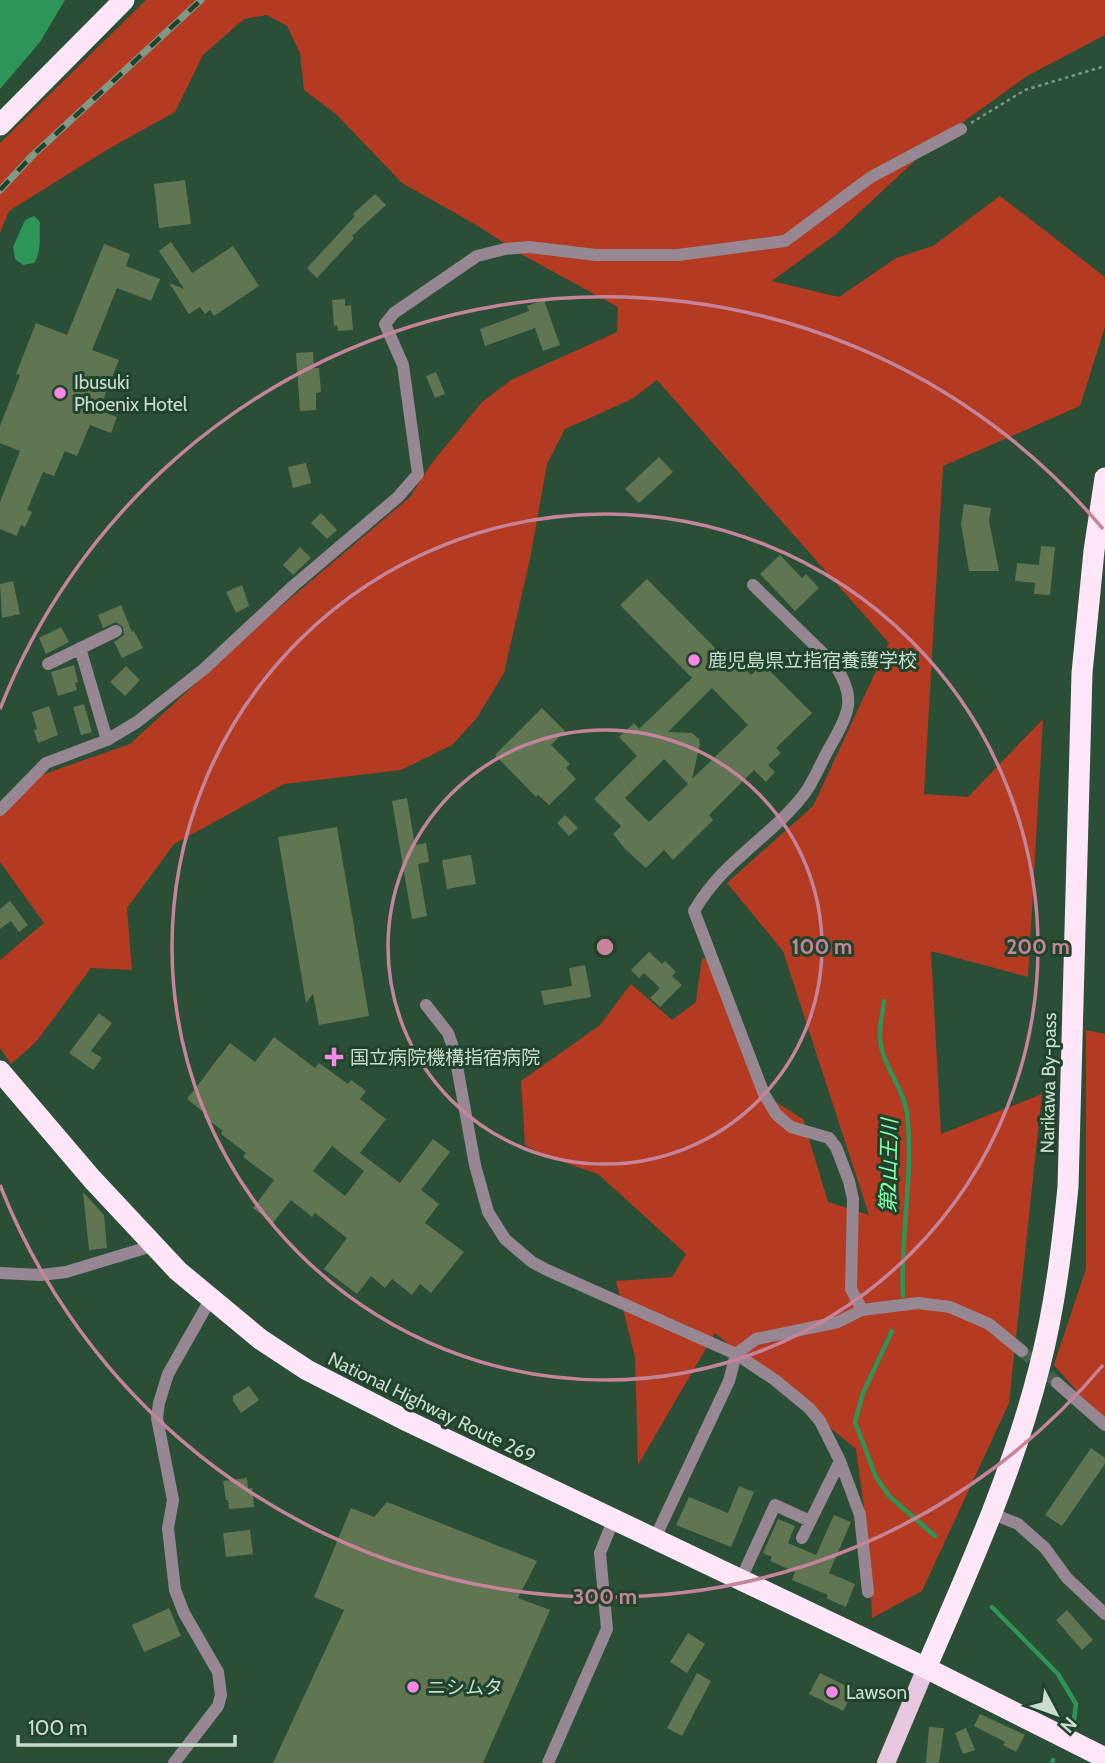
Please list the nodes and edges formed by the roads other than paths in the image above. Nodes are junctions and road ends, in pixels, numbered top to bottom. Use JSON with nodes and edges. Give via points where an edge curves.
{"nodes":[{"id":1,"x":124,"y":0,"type":"edge"},
{"id":2,"x":0,"y":125,"type":"edge"},
{"id":3,"x":961,"y":129,"type":"road end"},
{"id":4,"x":1105,"y":478,"type":"edge"},
{"id":5,"x":753,"y":585,"type":"dead end"},
{"id":6,"x":116,"y":631,"type":"dead end"},
{"id":7,"x":80,"y":648,"type":"junction"},
{"id":8,"x":48,"y":664,"type":"dead end"},
{"id":9,"x":107,"y":740,"type":"junction"},
{"id":10,"x":0,"y":810,"type":"edge"},
{"id":11,"x":426,"y":1005,"type":"dead end"},
{"id":12,"x":0,"y":1072,"type":"edge"},
{"id":13,"x":152,"y":1245,"type":"junction"},
{"id":14,"x":0,"y":1273,"type":"edge"},
{"id":15,"x":210,"y":1300,"type":"junction"},
{"id":16,"x":862,"y":1310,"type":"junction"},
{"id":17,"x":1021,"y":1351,"type":"tunnel mouth"},
{"id":18,"x":736,"y":1354,"type":"junction"},
{"id":19,"x":1057,"y":1383,"type":"tunnel mouth"},
{"id":20,"x":1105,"y":1425,"type":"edge"},
{"id":21,"x":840,"y":1461,"type":"junction"},
{"id":22,"x":993,"y":1514,"type":"junction"},
{"id":23,"x":613,"y":1521,"type":"junction"},
{"id":24,"x":810,"y":1521,"type":"junction"},
{"id":25,"x":802,"y":1538,"type":"dead end"},
{"id":26,"x":654,"y":1540,"type":"junction"},
{"id":27,"x":740,"y":1581,"type":"junction"},
{"id":28,"x":868,"y":1592,"type":"dead end"},
{"id":29,"x":1105,"y":1614,"type":"edge"},
{"id":30,"x":926,"y":1668,"type":"junction"},
{"id":31,"x":1105,"y":1758,"type":"edge"},
{"id":32,"x":174,"y":1763,"type":"edge"},
{"id":33,"x":548,"y":1763,"type":"edge"},
{"id":34,"x":886,"y":1763,"type":"edge"}],
"edges":[{"from":1,"to":2,"type":"highway"},
{"from":3,"to":9,"type":"street","via":[[871,177],[785,241],[678,255],[596,256],[529,247],[505,249],[477,256],[394,313],[385,324],[403,365],[418,474],[398,497],[204,669]]},
{"from":4,"to":22,"type":"highway","name":"Narikawa By-pass","via":[[1082,673],[1068,1186],[1061,1262],[1040,1367]]},
{"from":5,"to":16,"type":"street","via":[[835,666],[845,680],[849,698],[840,728],[805,792],[721,872],[694,911],[764,1094],[776,1114],[791,1127],[829,1138],[836,1147],[853,1199],[851,1289]]},
{"from":6,"to":7,"type":"street"},
{"from":7,"to":8,"type":"street"},
{"from":7,"to":9,"type":"street"},
{"from":9,"to":10,"type":"street","via":[[46,763]]},
{"from":11,"to":18,"type":"street","via":[[448,1033],[454,1050],[475,1165],[488,1212],[505,1239],[547,1270]]},
{"from":12,"to":13,"type":"highway","name":"National Highway Route 269"},
{"from":13,"to":14,"type":"street","via":[[66,1272]]},
{"from":13,"to":15,"type":"highway","name":"National Highway Route 269"},
{"from":15,"to":23,"type":"highway","name":"National Highway Route 269","via":[[260,1339],[330,1382]]},
{"from":15,"to":32,"type":"street","via":[[168,1374],[157,1418],[173,1500],[168,1528],[175,1590],[218,1672],[221,1695],[218,1706]]},
{"from":16,"to":17,"type":"street","via":[[918,1303],[950,1307],[989,1324]]},
{"from":16,"to":18,"type":"street","via":[[838,1322],[755,1339]]},
{"from":18,"to":21,"type":"street","via":[[809,1408]]},
{"from":18,"to":26,"type":"street","via":[[729,1381]]},
{"from":19,"to":20,"type":"street"},
{"from":21,"to":24,"type":"street"},
{"from":21,"to":28,"type":"street","via":[[860,1515]]},
{"from":22,"to":29,"type":"street","via":[[1018,1524],[1045,1548],[1067,1578]]},
{"from":22,"to":30,"type":"highway","name":"Narikawa By-pass"},
{"from":23,"to":26,"type":"highway","name":"National Highway Route 269"},
{"from":23,"to":33,"type":"street","via":[[600,1553],[607,1629]]},
{"from":24,"to":25,"type":"street"},
{"from":24,"to":27,"type":"street","via":[[775,1505]]},
{"from":26,"to":27,"type":"highway","name":"National Highway Route 269"},
{"from":27,"to":30,"type":"highway","name":"National Highway Route 269"},
{"from":30,"to":31,"type":"highway","name":"National Highway Route 269"},
{"from":30,"to":34,"type":"main road"}]}
